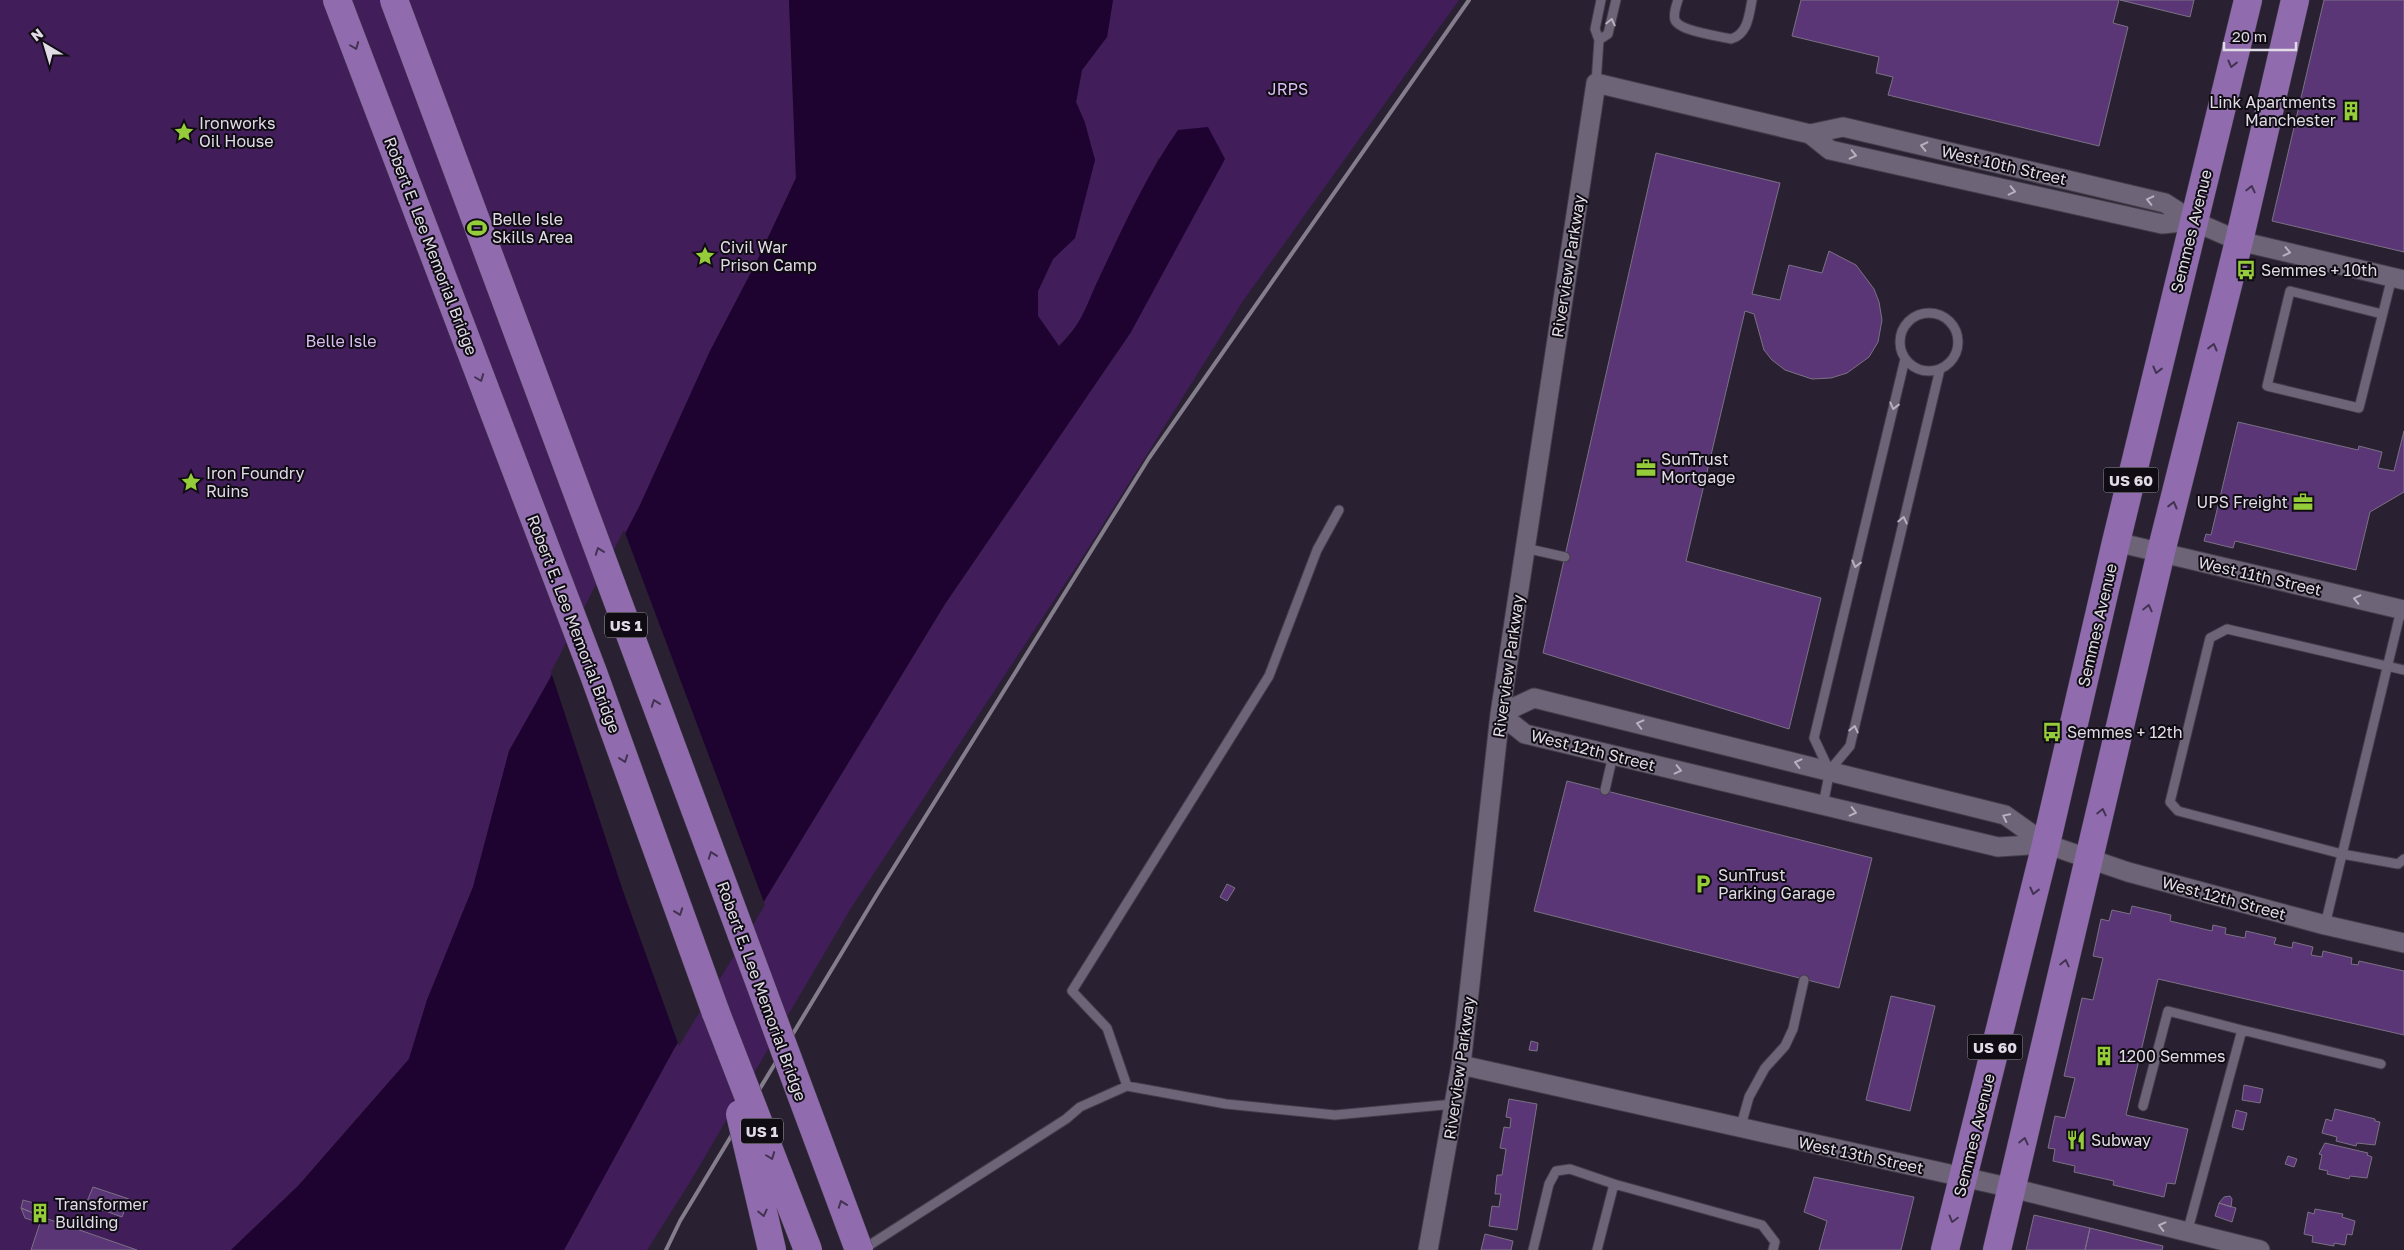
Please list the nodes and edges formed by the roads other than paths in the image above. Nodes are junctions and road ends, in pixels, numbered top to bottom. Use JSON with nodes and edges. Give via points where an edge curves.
{"nodes":[{"id":1,"x":337,"y":0,"type":"edge"},
{"id":2,"x":394,"y":0,"type":"edge"},
{"id":3,"x":1602,"y":0,"type":"edge"},
{"id":4,"x":1616,"y":0,"type":"edge"},
{"id":5,"x":1678,"y":0,"type":"edge"},
{"id":6,"x":1752,"y":0,"type":"edge"},
{"id":7,"x":2248,"y":0,"type":"edge"},
{"id":8,"x":2295,"y":0,"type":"edge"},
{"id":9,"x":1599,"y":40,"type":"junction"},
{"id":10,"x":1596,"y":83,"type":"junction"},
{"id":11,"x":2194,"y":221,"type":"junction"},
{"id":12,"x":2239,"y":241,"type":"junction"},
{"id":13,"x":2398,"y":278,"type":"edge"},
{"id":14,"x":2382,"y":314,"type":"junction"},
{"id":15,"x":1905,"y":359,"type":"junction"},
{"id":16,"x":1940,"y":369,"type":"junction"},
{"id":17,"x":1339,"y":510,"type":"dead end"},
{"id":18,"x":2116,"y":542,"type":"junction"},
{"id":19,"x":1525,"y":548,"type":"junction"},
{"id":20,"x":2161,"y":552,"type":"junction"},
{"id":21,"x":1565,"y":557,"type":"dead end"},
{"id":22,"x":2403,"y":610,"type":"edge"},
{"id":23,"x":2388,"y":666,"type":"junction"},
{"id":24,"x":2404,"y":670,"type":"edge"},
{"id":25,"x":1500,"y":714,"type":"junction"},
{"id":26,"x":1613,"y":755,"type":"junction"},
{"id":27,"x":1830,"y":770,"type":"junction"},
{"id":28,"x":1605,"y":790,"type":"dead end"},
{"id":29,"x":1823,"y":805,"type":"junction"},
{"id":30,"x":2046,"y":844,"type":"junction"},
{"id":31,"x":2342,"y":854,"type":"junction"},
{"id":32,"x":2090,"y":859,"type":"junction"},
{"id":33,"x":2404,"y":859,"type":"edge"},
{"id":34,"x":2325,"y":925,"type":"junction"},
{"id":35,"x":2404,"y":943,"type":"edge"},
{"id":36,"x":1804,"y":980,"type":"dead end"},
{"id":37,"x":716,"y":1013,"type":"junction"},
{"id":38,"x":2242,"y":1030,"type":"junction"},
{"id":39,"x":2381,"y":1064,"type":"dead end"},
{"id":40,"x":1462,"y":1065,"type":"junction"},
{"id":41,"x":1126,"y":1086,"type":"junction"},
{"id":42,"x":1455,"y":1104,"type":"junction"},
{"id":43,"x":2143,"y":1106,"type":"dead end"},
{"id":44,"x":1740,"y":1129,"type":"junction"},
{"id":45,"x":1964,"y":1177,"type":"junction"},
{"id":46,"x":1614,"y":1184,"type":"junction"},
{"id":47,"x":2012,"y":1188,"type":"junction"},
{"id":48,"x":2186,"y":1233,"type":"junction"},
{"id":49,"x":2232,"y":1247,"type":"edge"},
{"id":50,"x":772,"y":1250,"type":"edge"},
{"id":51,"x":808,"y":1250,"type":"edge"},
{"id":52,"x":861,"y":1250,"type":"edge"},
{"id":53,"x":1428,"y":1250,"type":"edge"},
{"id":54,"x":1534,"y":1250,"type":"edge"},
{"id":55,"x":1597,"y":1250,"type":"edge"},
{"id":56,"x":1772,"y":1250,"type":"edge"},
{"id":57,"x":1945,"y":1250,"type":"edge"},
{"id":58,"x":1997,"y":1250,"type":"edge"},
{"id":59,"x":2260,"y":1250,"type":"edge"}],
"edges":[{"from":1,"to":37,"type":"main road","name":"Robert E. Lee Memorial Bridge","number":"US 1","one_way":true,"via":[[594,675]]},
{"from":52,"to":2,"type":"main road","name":"Robert E. Lee Memorial Bridge","number":"US 1","one_way":true,"bridge":true},
{"from":3,"to":9,"type":"lane","via":[[1595,29]]},
{"from":9,"to":4,"type":"lane","one_way":true,"via":[[1608,34]]},
{"from":5,"to":6,"type":"lane","via":[[1674,14],[1681,28],[1731,39],[1738,37],[1747,25]]},
{"from":7,"to":11,"type":"main road","name":"Semmes Avenue","number":"US 60","one_way":true},
{"from":12,"to":8,"type":"main road","number":"US 60","one_way":true},
{"from":9,"to":10,"type":"lane"},
{"from":10,"to":11,"type":"street","name":"West 10th Street","via":[[1810,134],[1843,127],[2165,203]]},
{"from":10,"to":19,"type":"street","name":"Riverview Parkway"},
{"from":11,"to":12,"type":"street","name":"West 10th Street"},
{"from":11,"to":18,"type":"main road","name":"Semmes Avenue","number":"US 60","one_way":true},
{"from":12,"to":13,"type":"street","name":"West 10th Street","one_way":true},
{"from":20,"to":12,"type":"main road","number":"US 60","one_way":true},
{"from":13,"to":14,"type":"lane"},
{"from":14,"to":14,"type":"lane","via":[[2359,408],[2266,386],[2290,291]]},
{"from":15,"to":16,"type":"lane","via":[[1924,371]]},
{"from":15,"to":16,"type":"lane","via":[[1899,343],[1904,325],[1919,314],[1938,314],[1953,325],[1958,343],[1951,361]]},
{"from":15,"to":27,"type":"lane","one_way":true,"via":[[1814,738]]},
{"from":27,"to":16,"type":"lane","one_way":true,"via":[[1850,746]]},
{"from":17,"to":41,"type":"lane","via":[[1317,550],[1269,676],[1072,991],[1108,1028]]},
{"from":18,"to":20,"type":"street","name":"West 11th Street"},
{"from":18,"to":30,"type":"main road","name":"Semmes Avenue","number":"US 60"},
{"from":19,"to":21,"type":"lane"},
{"from":19,"to":25,"type":"street","name":"Riverview Parkway"},
{"from":22,"to":20,"type":"street","name":"West 11th Street","one_way":true},
{"from":32,"to":20,"type":"main road","number":"US 60","one_way":true},
{"from":22,"to":23,"type":"lane"},
{"from":23,"to":24,"type":"lane"},
{"from":23,"to":31,"type":"lane"},
{"from":23,"to":31,"type":"lane","via":[[2227,629],[2210,638],[2178,768],[2170,802],[2178,811]]},
{"from":25,"to":26,"type":"street","name":"West 12th Street","via":[[1525,734]]},
{"from":27,"to":25,"type":"street","name":"West 12th Street","one_way":true,"via":[[1534,698]]},
{"from":25,"to":40,"type":"street","name":"Riverview Parkway"},
{"from":26,"to":28,"type":"lane"},
{"from":26,"to":29,"type":"street","name":"West 12th Street","one_way":true},
{"from":27,"to":29,"type":"lane"},
{"from":30,"to":27,"type":"street","name":"West 12th Street","one_way":true,"via":[[2005,815]]},
{"from":29,"to":30,"type":"street","name":"West 12th Street","one_way":true,"via":[[1998,847]]},
{"from":30,"to":32,"type":"street","name":"West 12th Street"},
{"from":30,"to":45,"type":"main road","name":"Semmes Avenue","number":"US 60","one_way":true},
{"from":31,"to":33,"type":"lane","via":[[2398,864]]},
{"from":31,"to":34,"type":"lane"},
{"from":32,"to":34,"type":"street","name":"West 12th Street"},
{"from":47,"to":32,"type":"main road","number":"US 60","one_way":true},
{"from":34,"to":35,"type":"street","name":"West 12th Street"},
{"from":36,"to":44,"type":"lane","via":[[1793,1028],[1785,1046],[1765,1068],[1749,1097]]},
{"from":37,"to":50,"type":"main road","one_way":true,"bridge":true},
{"from":37,"to":51,"type":"main road","name":"Robert E. Lee Memorial Bridge","number":"US 1","one_way":true,"bridge":true},
{"from":38,"to":39,"type":"lane"},
{"from":38,"to":43,"type":"lane","via":[[2168,1011]]},
{"from":38,"to":48,"type":"lane"},
{"from":40,"to":42,"type":"street","name":"Riverview Parkway"},
{"from":40,"to":44,"type":"street","name":"West 13th Street"},
{"from":41,"to":42,"type":"lane","via":[[1226,1104],[1335,1115]]},
{"from":41,"to":52,"type":"lane","via":[[1080,1107]]},
{"from":42,"to":53,"type":"street","name":"Riverview Parkway"},
{"from":44,"to":45,"type":"street","name":"West 13th Street"},
{"from":45,"to":47,"type":"street","name":"West 13th Street"},
{"from":45,"to":57,"type":"main road","name":"Semmes Avenue","number":"US 60","one_way":true},
{"from":46,"to":54,"type":"lane","via":[[1570,1169],[1556,1171],[1549,1184]]},
{"from":46,"to":55,"type":"lane"},
{"from":46,"to":56,"type":"lane","via":[[1762,1225],[1775,1242]]},
{"from":48,"to":47,"type":"street","name":"West 13th Street","one_way":true},
{"from":47,"to":58,"type":"main road","number":"US 60"},
{"from":48,"to":49,"type":"street","name":"West 13th Street"},
{"from":49,"to":59,"type":"street","name":"West 13th Street"}]}
